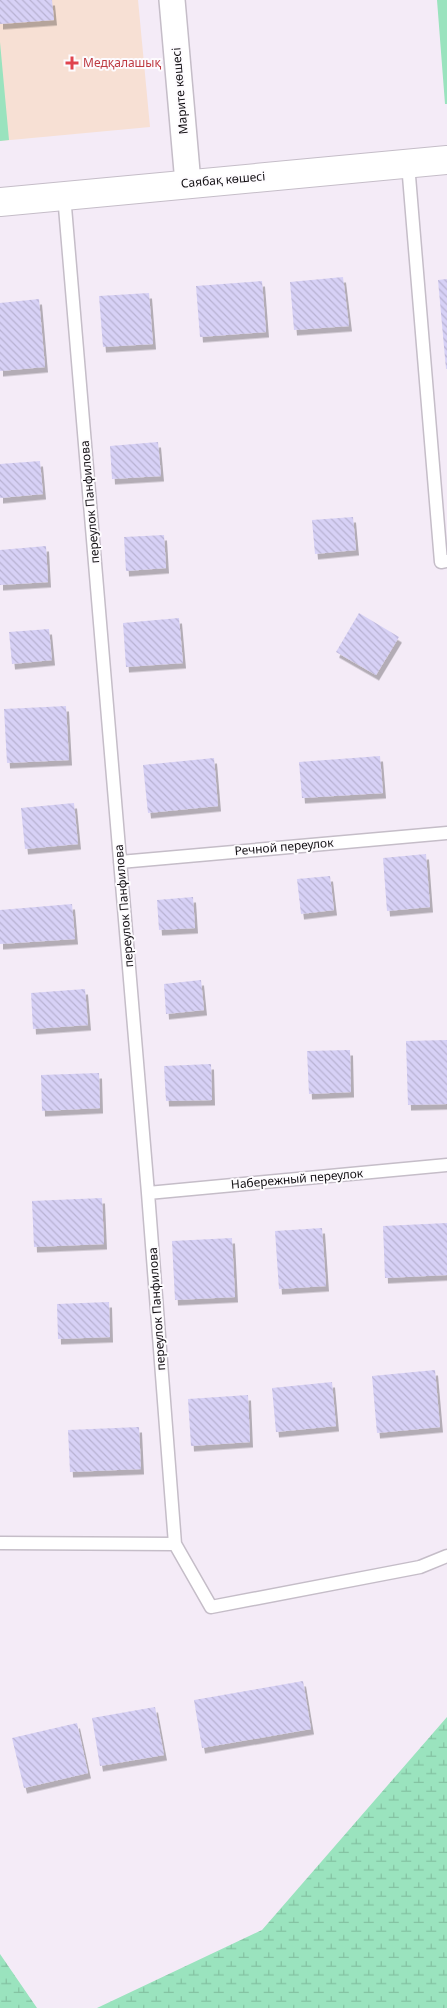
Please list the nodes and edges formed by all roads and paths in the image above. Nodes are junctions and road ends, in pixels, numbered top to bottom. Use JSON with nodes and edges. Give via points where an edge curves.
{"nodes":[{"id":1,"x":172,"y":0,"type":"edge"},
{"id":2,"x":447,"y":160,"type":"edge"},
{"id":3,"x":408,"y":164,"type":"junction"},
{"id":4,"x":188,"y":183,"type":"junction"},
{"id":5,"x":64,"y":195,"type":"junction"},
{"id":6,"x":0,"y":202,"type":"edge"},
{"id":7,"x":447,"y":561,"type":"edge"},
{"id":8,"x":447,"y":832,"type":"edge"},
{"id":9,"x":120,"y":862,"type":"junction"},
{"id":10,"x":447,"y":1165,"type":"edge"},
{"id":11,"x":148,"y":1193,"type":"junction"},
{"id":12,"x":0,"y":1543,"type":"edge"},
{"id":13,"x":175,"y":1544,"type":"junction"},
{"id":14,"x":447,"y":1556,"type":"edge"}],
"edges":[{"from":1,"to":4,"type":"street","name":"Марите көшесі"},
{"from":2,"to":3,"type":"street","name":"Саябақ көшесі"},
{"from":3,"to":4,"type":"street","name":"Саябақ көшесі"},
{"from":3,"to":7,"type":"lane","via":[[441,562]]},
{"from":4,"to":5,"type":"street","name":"Саябақ көшесі"},
{"from":5,"to":6,"type":"street","name":"Саябақ көшесі"},
{"from":5,"to":9,"type":"lane","name":"переулок Панфилова"},
{"from":8,"to":9,"type":"lane","name":"Речной переулок"},
{"from":9,"to":11,"type":"lane","name":"переулок Панфилова"},
{"from":10,"to":11,"type":"lane","name":"Набережный переулок"},
{"from":11,"to":13,"type":"lane","name":"переулок Панфилова"},
{"from":12,"to":13,"type":"lane"},
{"from":13,"to":14,"type":"lane","name":"переулок Панфилова","via":[[212,1606],[420,1567]]}]}
